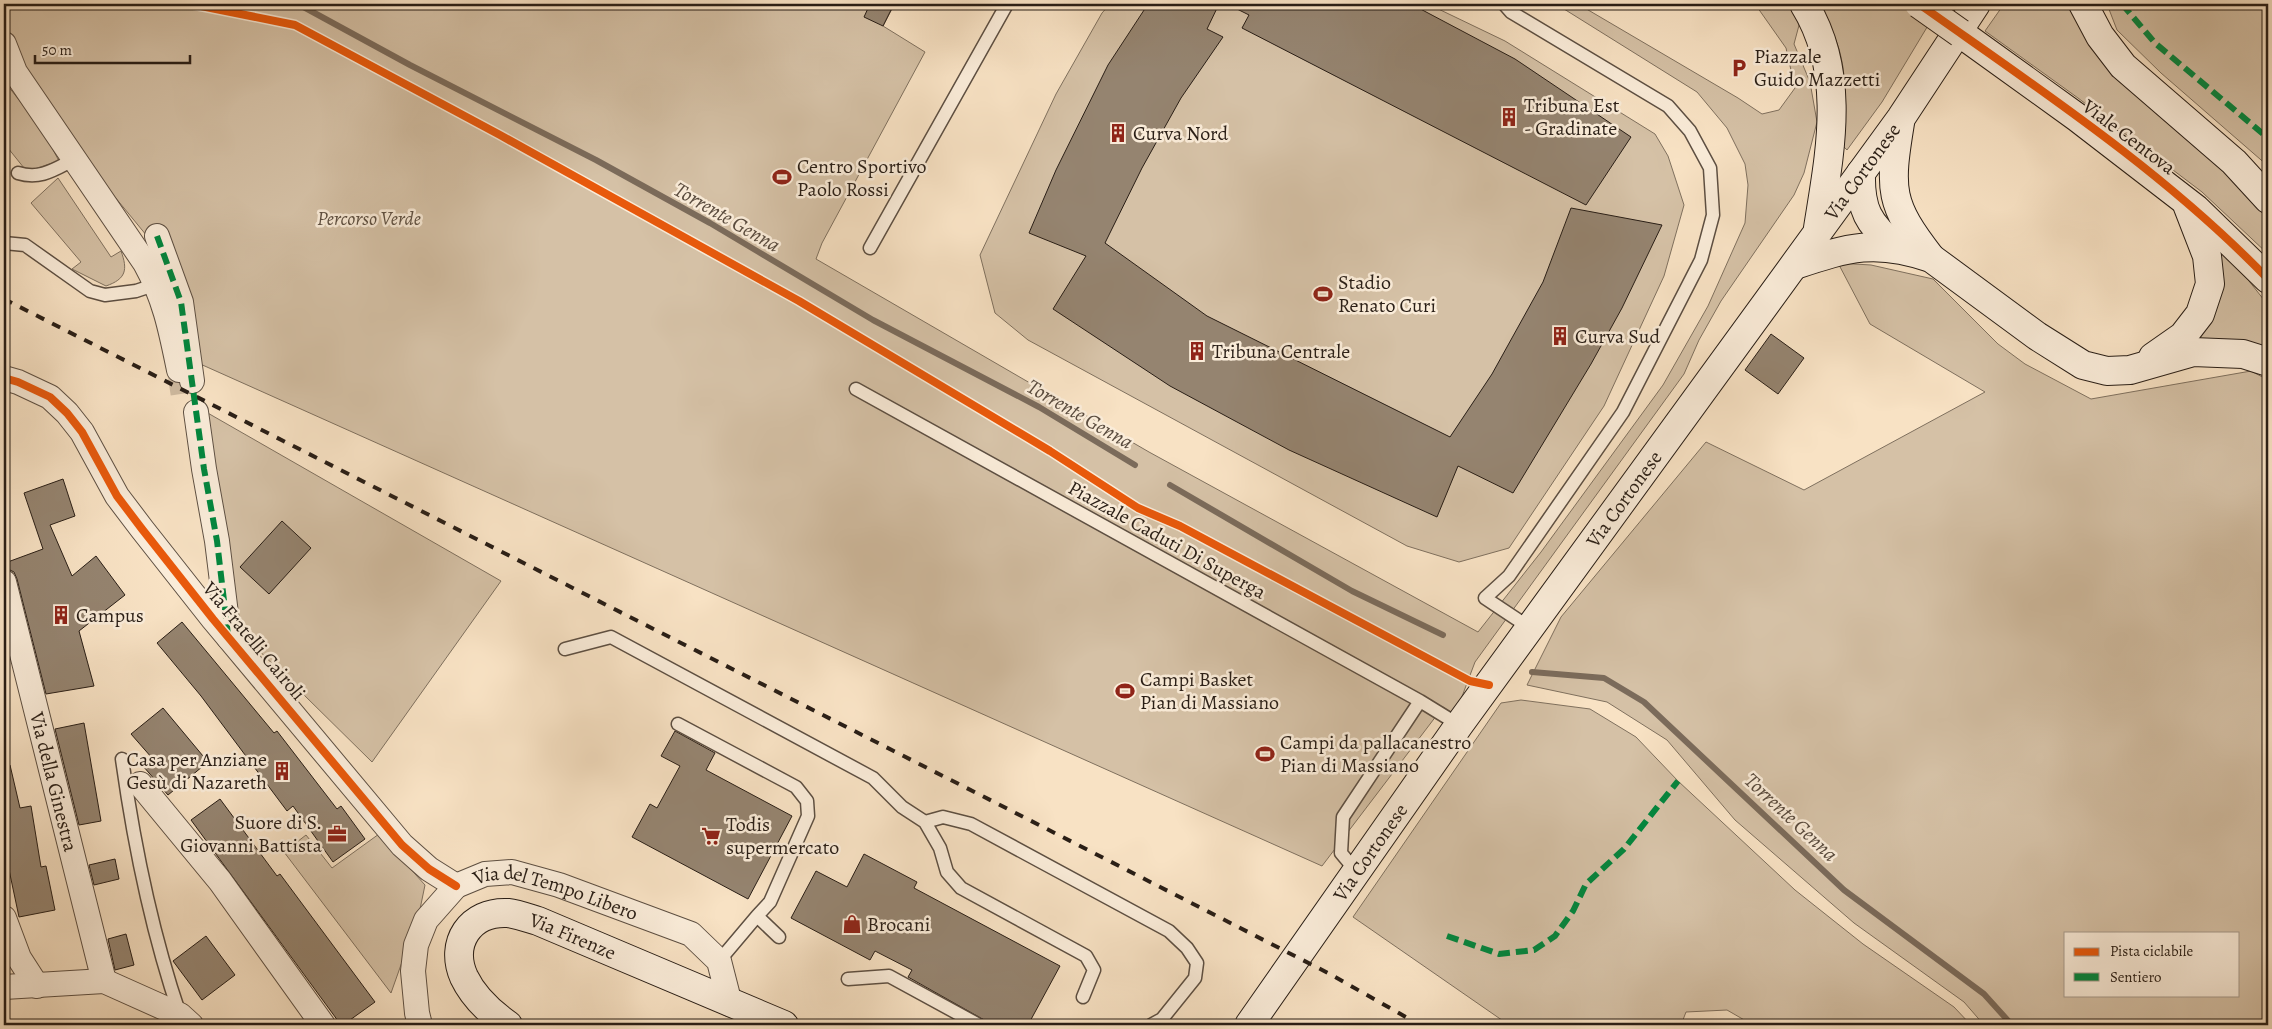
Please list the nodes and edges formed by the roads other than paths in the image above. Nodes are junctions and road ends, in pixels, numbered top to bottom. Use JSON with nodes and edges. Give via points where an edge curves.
{"nodes":[{"id":1,"x":1008,"y":4,"type":"edge"},
{"id":2,"x":1504,"y":4,"type":"edge"},
{"id":3,"x":1804,"y":4,"type":"edge"},
{"id":4,"x":1919,"y":4,"type":"edge"},
{"id":5,"x":2083,"y":4,"type":"edge"},
{"id":6,"x":1975,"y":5,"type":"edge"},
{"id":7,"x":4,"y":44,"type":"edge"},
{"id":8,"x":1901,"y":118,"type":"junction"},
{"id":9,"x":75,"y":158,"type":"junction"},
{"id":10,"x":18,"y":173,"type":"dead end"},
{"id":11,"x":1861,"y":173,"type":"junction"},
{"id":12,"x":2268,"y":199,"type":"edge"},
{"id":13,"x":2185,"y":200,"type":"junction"},
{"id":14,"x":1817,"y":234,"type":"junction"},
{"id":15,"x":157,"y":236,"type":"dead end"},
{"id":16,"x":4,"y":243,"type":"edge"},
{"id":17,"x":1896,"y":247,"type":"junction"},
{"id":18,"x":870,"y":248,"type":"dead end"},
{"id":19,"x":1931,"y":258,"type":"junction"},
{"id":20,"x":1795,"y":264,"type":"junction"},
{"id":21,"x":2268,"y":279,"type":"edge"},
{"id":22,"x":157,"y":284,"type":"junction"},
{"id":23,"x":2268,"y":362,"type":"edge"},
{"id":24,"x":2130,"y":370,"type":"junction"},
{"id":25,"x":4,"y":378,"type":"edge"},
{"id":26,"x":856,"y":389,"type":"dead end"},
{"id":27,"x":4,"y":582,"type":"edge"},
{"id":28,"x":213,"y":618,"type":"junction"},
{"id":29,"x":1530,"y":628,"type":"junction"},
{"id":30,"x":228,"y":638,"type":"junction"},
{"id":31,"x":565,"y":649,"type":"dead end"},
{"id":32,"x":1420,"y":701,"type":"junction"},
{"id":33,"x":678,"y":724,"type":"dead end"},
{"id":34,"x":1459,"y":725,"type":"junction"},
{"id":35,"x":122,"y":760,"type":"dead end"},
{"id":36,"x":140,"y":784,"type":"dead end"},
{"id":37,"x":925,"y":822,"type":"junction"},
{"id":38,"x":1356,"y":872,"type":"junction"},
{"id":39,"x":456,"y":886,"type":"junction"},
{"id":40,"x":757,"y":916,"type":"junction"},
{"id":41,"x":4,"y":918,"type":"edge"},
{"id":42,"x":779,"y":937,"type":"dead end"},
{"id":43,"x":719,"y":961,"type":"junction"},
{"id":44,"x":848,"y":979,"type":"dead end"},
{"id":45,"x":104,"y":981,"type":"junction"},
{"id":46,"x":37,"y":986,"type":"junction"},
{"id":47,"x":4,"y":987,"type":"edge"},
{"id":48,"x":1083,"y":997,"type":"dead end"},
{"id":49,"x":730,"y":1004,"type":"junction"},
{"id":50,"x":186,"y":1020,"type":"edge"},
{"id":51,"x":1253,"y":1023,"type":"edge"},
{"id":52,"x":324,"y":1025,"type":"edge"},
{"id":53,"x":420,"y":1025,"type":"edge"},
{"id":54,"x":508,"y":1025,"type":"edge"},
{"id":55,"x":782,"y":1025,"type":"edge"},
{"id":56,"x":979,"y":1025,"type":"edge"},
{"id":57,"x":1151,"y":1025,"type":"edge"}],
"edges":[{"from":1,"to":18,"type":"lane"},
{"from":2,"to":29,"type":"lane","via":[[1511,12],[1668,106],[1690,132],[1710,168],[1713,215],[1701,260],[1624,412],[1509,576],[1485,598]]},
{"from":3,"to":14,"type":"main road","via":[[1814,19],[1824,46],[1832,89],[1833,121]]},
{"from":4,"to":13,"type":"main road","name":"Viale Centova","bridge":true,"via":[[2078,118]]},
{"from":5,"to":12,"type":"main road","via":[[2100,36],[2123,66],[2234,162]]},
{"from":6,"to":8,"type":"main road","name":"Via Cortonese"},
{"from":7,"to":9,"type":"street","via":[[15,72]]},
{"from":8,"to":11,"type":"main road","name":"Via Cortonese"},
{"from":8,"to":19,"type":"main road","via":[[1894,161],[1895,199],[1912,233]]},
{"from":9,"to":10,"type":"lane","via":[[50,172],[31,177]]},
{"from":9,"to":22,"type":"street"},
{"from":11,"to":14,"type":"main road","name":"Via Cortonese"},
{"from":11,"to":17,"type":"main road","via":[[1862,203],[1868,217],[1879,233]]},
{"from":13,"to":21,"type":"main road","name":"Viale Centova"},
{"from":13,"to":24,"type":"main road","via":[[2207,256],[2210,284],[2200,314],[2183,336]]},
{"from":14,"to":20,"type":"main road","name":"Via Cortonese"},
{"from":15,"to":22,"type":"street","via":[[181,302],[186,375]]},
{"from":16,"to":22,"type":"lane","via":[[25,245],[90,291],[105,295]]},
{"from":17,"to":19,"type":"main road"},
{"from":17,"to":20,"type":"main road","via":[[1859,247]]},
{"from":19,"to":24,"type":"main road","via":[[2037,336],[2083,365],[2107,371]]},
{"from":20,"to":29,"type":"main road","name":"Via Cortonese"},
{"from":23,"to":24,"type":"main road","via":[[2243,354],[2193,352]]},
{"from":25,"to":28,"type":"street","name":"Via Fratelli Cairoli","via":[[50,397],[66,412],[82,432],[126,508]]},
{"from":26,"to":32,"type":"lane","name":"Piazzale Caduti Di Superga"},
{"from":27,"to":45,"type":"street","name":"Via della Ginestra"},
{"from":28,"to":30,"type":"street","name":"Via Fratelli Cairoli"},
{"from":28,"to":30,"type":"street","via":[[190,408],[217,541]]},
{"from":29,"to":34,"type":"main road","name":"Via Cortonese"},
{"from":30,"to":39,"type":"street","name":"Via Fratelli Cairoli","via":[[402,844],[429,869]]},
{"from":31,"to":37,"type":"lane","via":[[611,637],[873,778],[902,807]]},
{"from":32,"to":34,"type":"lane","name":"Piazzale Caduti Di Superga"},
{"from":32,"to":38,"type":"lane","via":[[1343,817],[1341,853]]},
{"from":33,"to":40,"type":"lane","via":[[796,787],[807,801],[808,816],[770,902]]},
{"from":34,"to":38,"type":"main road","name":"Via Cortonese"},
{"from":35,"to":50,"type":"lane","via":[[129,814],[143,873]]},
{"from":36,"to":52,"type":"street","via":[[220,881]]},
{"from":37,"to":48,"type":"lane","via":[[940,848],[947,872],[961,888],[1086,956],[1094,970]]},
{"from":37,"to":57,"type":"lane","via":[[943,817],[971,824],[1169,931],[1197,963],[1195,978],[1162,1019]]},
{"from":38,"to":51,"type":"main road","name":"Via Cortonese"},
{"from":39,"to":43,"type":"street","name":"Via del Tempo Libero","via":[[485,874],[512,872],[559,884],[691,934]]},
{"from":39,"to":53,"type":"street","name":"Via del Tempo Libero","via":[[426,920],[416,945],[412,972]]},
{"from":40,"to":42,"type":"lane"},
{"from":40,"to":43,"type":"lane"},
{"from":41,"to":46,"type":"street","via":[[19,958]]},
{"from":43,"to":49,"type":"street"},
{"from":44,"to":56,"type":"lane","via":[[889,976]]},
{"from":45,"to":46,"type":"street"},
{"from":45,"to":50,"type":"street"},
{"from":46,"to":47,"type":"street"},
{"from":49,"to":54,"type":"main road","name":"Via Firenze","via":[[538,921],[508,913],[485,916],[465,930],[459,952],[464,977],[479,999]]},
{"from":49,"to":55,"type":"main road","name":"Via Firenze"}]}
